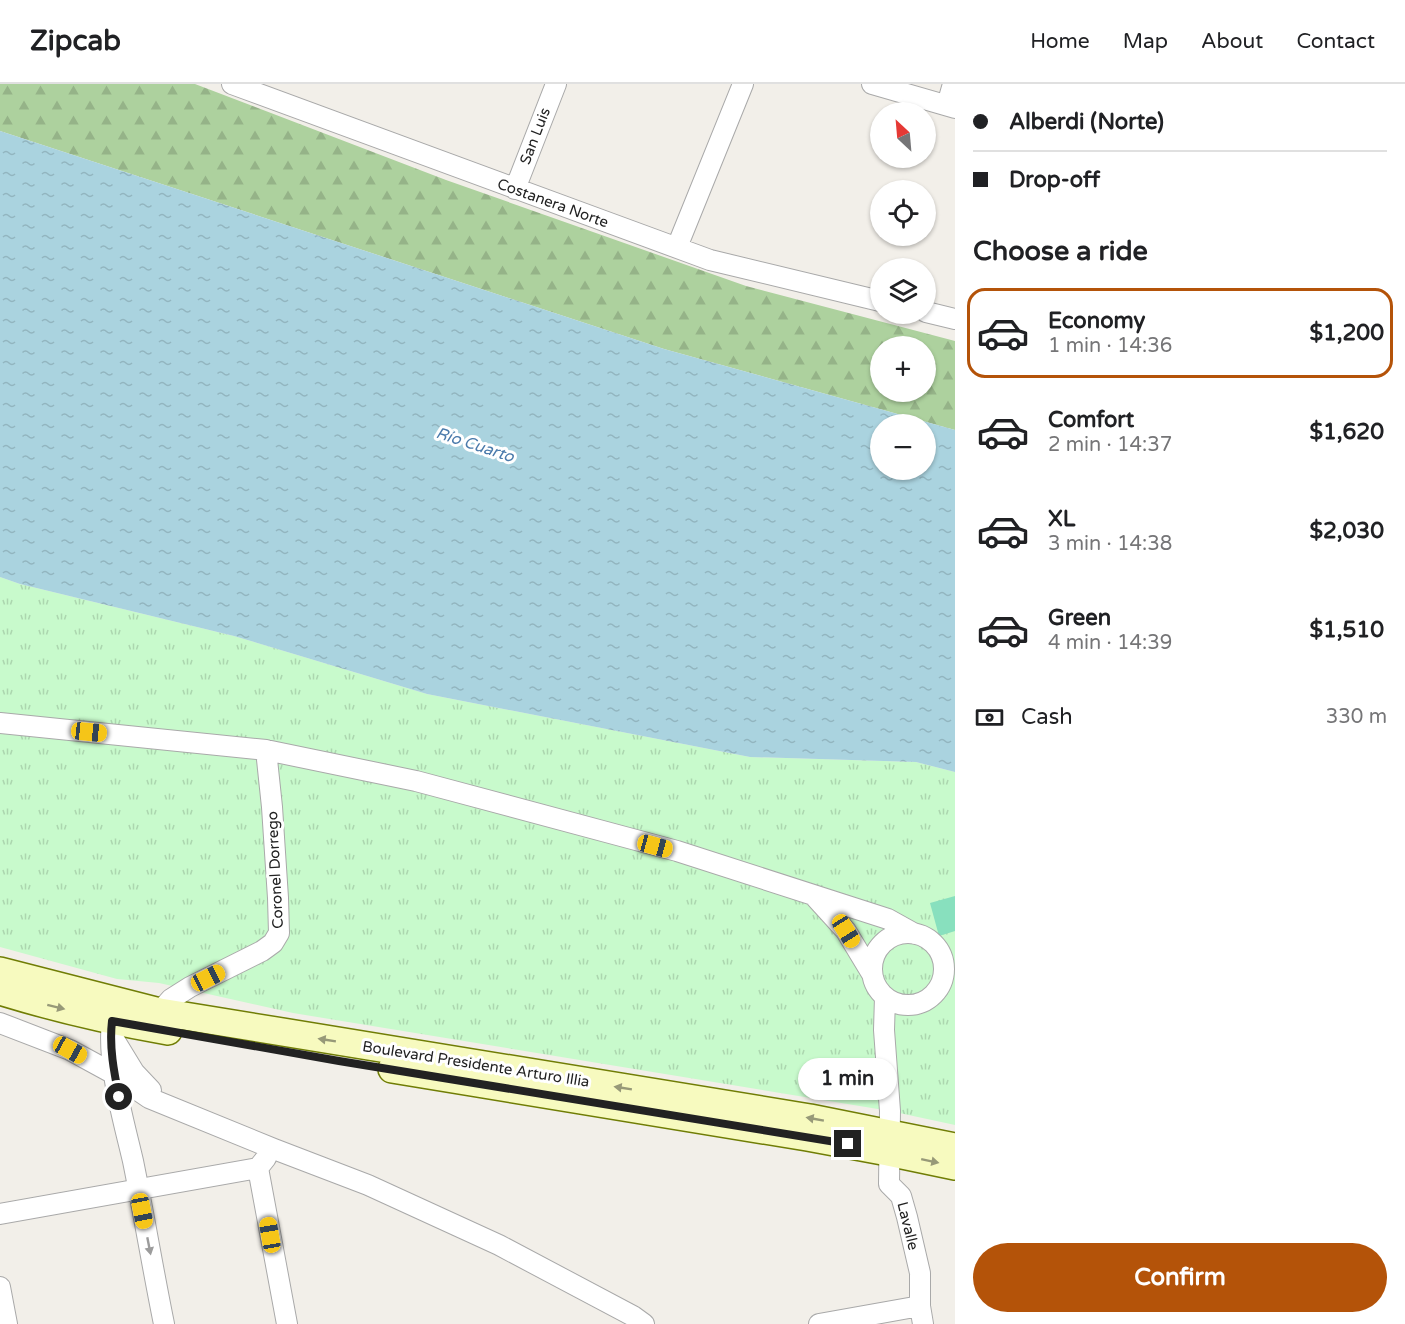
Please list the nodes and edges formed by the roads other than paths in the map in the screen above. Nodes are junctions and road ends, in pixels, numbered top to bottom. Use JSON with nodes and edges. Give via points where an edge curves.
{"nodes":[{"id":1,"x":232,"y":84,"type":"edge"},
{"id":2,"x":555,"y":84,"type":"edge"},
{"id":3,"x":743,"y":84,"type":"edge"},
{"id":4,"x":872,"y":84,"type":"edge"},
{"id":5,"x":953,"y":84,"type":"edge"},
{"id":6,"x":951,"y":107,"type":"edge"},
{"id":7,"x":515,"y":189,"type":"junction"},
{"id":8,"x":677,"y":248,"type":"junction"},
{"id":9,"x":870,"y":299,"type":"edge"},
{"id":10,"x":936,"y":314,"type":"edge"},
{"id":11,"x":955,"y":319,"type":"edge"},
{"id":12,"x":0,"y":723,"type":"edge"},
{"id":13,"x":266,"y":750,"type":"junction"},
{"id":14,"x":814,"y":896,"type":"junction"},
{"id":15,"x":915,"y":934,"type":"junction"},
{"id":16,"x":949,"y":970,"type":"edge"},
{"id":17,"x":0,"y":971,"type":"edge"},
{"id":18,"x":872,"y":974,"type":"junction"},
{"id":19,"x":0,"y":991,"type":"edge"},
{"id":20,"x":885,"y":997,"type":"junction"},
{"id":21,"x":919,"y":1003,"type":"junction"},
{"id":22,"x":153,"y":1020,"type":"junction"},
{"id":23,"x":0,"y":1023,"type":"edge"},
{"id":24,"x":112,"y":1028,"type":"junction"},
{"id":25,"x":884,"y":1030,"type":"junction"},
{"id":26,"x":114,"y":1074,"type":"junction"},
{"id":27,"x":165,"y":1105,"type":"junction"},
{"id":28,"x":889,"y":1142,"type":"junction"},
{"id":29,"x":955,"y":1147,"type":"edge"},
{"id":30,"x":274,"y":1149,"type":"junction"},
{"id":31,"x":955,"y":1166,"type":"edge"},
{"id":32,"x":258,"y":1168,"type":"junction"},
{"id":33,"x":138,"y":1189,"type":"junction"},
{"id":34,"x":0,"y":1214,"type":"edge"},
{"id":35,"x":0,"y":1287,"type":"edge"},
{"id":36,"x":922,"y":1315,"type":"edge"},
{"id":37,"x":7,"y":1324,"type":"edge"},
{"id":38,"x":164,"y":1324,"type":"edge"},
{"id":39,"x":287,"y":1324,"type":"edge"},
{"id":40,"x":644,"y":1324,"type":"edge"},
{"id":41,"x":819,"y":1324,"type":"edge"}],
"edges":[{"from":1,"to":7,"type":"street","name":"Costanera Norte"},
{"from":2,"to":7,"type":"street","name":"San Luis"},
{"from":3,"to":8,"type":"street"},
{"from":4,"to":6,"type":"street"},
{"from":5,"to":6,"type":"street"},
{"from":7,"to":8,"type":"street","name":"Costanera Norte"},
{"from":8,"to":9,"type":"street","name":"Costanera Norte","via":[[710,260]]},
{"from":10,"to":11,"type":"street"},
{"from":12,"to":13,"type":"street"},
{"from":13,"to":14,"type":"street","via":[[416,780],[677,851]]},
{"from":13,"to":22,"type":"street","name":"Coronel Dorrego","via":[[279,933],[262,951],[171,999]]},
{"from":14,"to":15,"type":"street","via":[[888,919]]},
{"from":14,"to":18,"type":"street","via":[[846,931]]},
{"from":15,"to":16,"type":"street","via":[[932,942]]},
{"from":15,"to":18,"type":"street","via":[[893,936],[883,943],[876,952]]},
{"from":16,"to":21,"type":"street","via":[[930,997]]},
{"from":17,"to":22,"type":"main road","name":"Boulevard Presidente Arturo Illia"},
{"from":18,"to":20,"type":"street"},
{"from":19,"to":24,"type":"main road","name":"Boulevard Presidente Arturo Illia","one_way":true},
{"from":20,"to":21,"type":"street","via":[[907,1005]]},
{"from":20,"to":25,"type":"street","name":"Lavalle"},
{"from":21,"to":25,"type":"street"},
{"from":22,"to":24,"type":"main road","name":"Boulevard Presidente Arturo Illia"},
{"from":22,"to":28,"type":"main road","name":"Boulevard Presidente Arturo Illia","via":[[547,1095],[807,1137]]},
{"from":23,"to":26,"type":"street","via":[[70,1050]]},
{"from":24,"to":26,"type":"street"},
{"from":24,"to":27,"type":"street","via":[[134,1072]]},
{"from":25,"to":28,"type":"street","name":"Lavalle"},
{"from":26,"to":27,"type":"street"},
{"from":26,"to":33,"type":"street"},
{"from":27,"to":30,"type":"street"},
{"from":28,"to":29,"type":"main road","name":"Boulevard Presidente Arturo Illia"},
{"from":28,"to":31,"type":"main road","name":"Boulevard Presidente Arturo Illia","one_way":true},
{"from":28,"to":36,"type":"street","name":"Lavalle","via":[[889,1184],[900,1196],[907,1217],[920,1273]]},
{"from":30,"to":32,"type":"street"},
{"from":30,"to":40,"type":"street","via":[[368,1185],[499,1245]]},
{"from":32,"to":33,"type":"street"},
{"from":32,"to":39,"type":"street"},
{"from":33,"to":34,"type":"street"},
{"from":33,"to":38,"type":"street","one_way":true},
{"from":35,"to":37,"type":"street"},
{"from":36,"to":41,"type":"street"}]}
